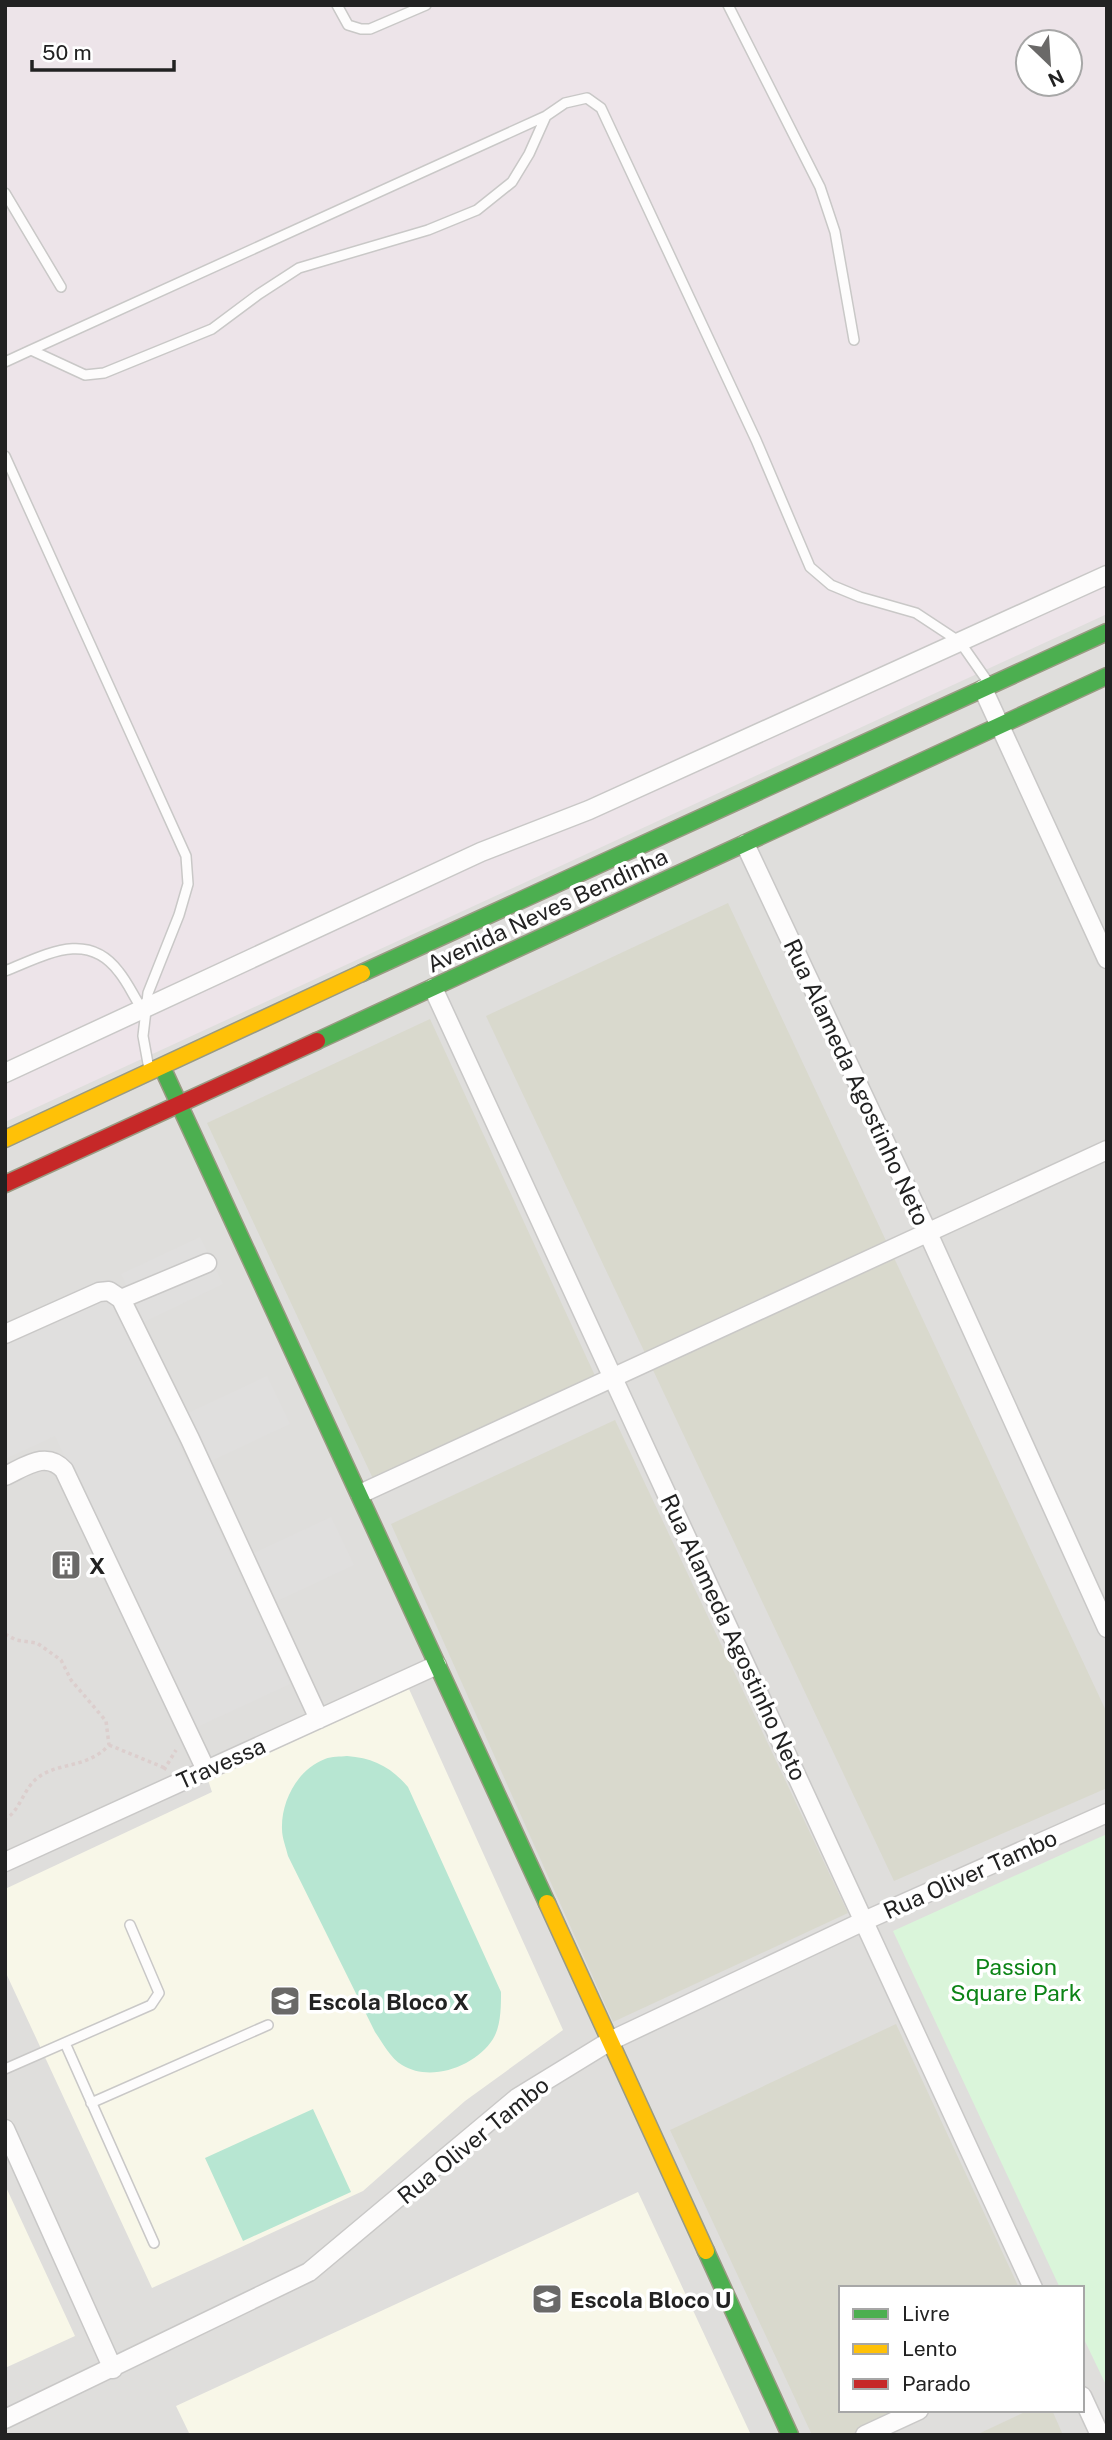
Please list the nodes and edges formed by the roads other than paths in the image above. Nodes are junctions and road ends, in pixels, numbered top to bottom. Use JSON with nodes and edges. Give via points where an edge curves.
{"nodes":[{"id":1,"x":337,"y":5,"type":"edge"},
{"id":2,"x":426,"y":5,"type":"edge"},
{"id":3,"x":728,"y":5,"type":"edge"},
{"id":4,"x":546,"y":116,"type":"junction"},
{"id":5,"x":5,"y":193,"type":"edge"},
{"id":6,"x":61,"y":287,"type":"dead end"},
{"id":7,"x":854,"y":340,"type":"dead end"},
{"id":8,"x":31,"y":350,"type":"junction"},
{"id":9,"x":5,"y":362,"type":"edge"},
{"id":10,"x":5,"y":456,"type":"edge"},
{"id":11,"x":1107,"y":575,"type":"edge"},
{"id":12,"x":1107,"y":632,"type":"edge"},
{"id":13,"x":960,"y":642,"type":"junction"},
{"id":14,"x":1107,"y":676,"type":"edge"},
{"id":15,"x":987,"y":687,"type":"junction"},
{"id":16,"x":1000,"y":725,"type":"junction"},
{"id":17,"x":745,"y":844,"type":"junction"},
{"id":18,"x":1107,"y":959,"type":"edge"},
{"id":19,"x":5,"y":971,"type":"edge"},
{"id":20,"x":433,"y":988,"type":"junction"},
{"id":21,"x":144,"y":1008,"type":"junction"},
{"id":22,"x":155,"y":1070,"type":"junction"},
{"id":23,"x":5,"y":1073,"type":"edge"},
{"id":24,"x":179,"y":1104,"type":"junction"},
{"id":25,"x":5,"y":1139,"type":"edge"},
{"id":26,"x":1107,"y":1150,"type":"edge"},
{"id":27,"x":5,"y":1184,"type":"edge"},
{"id":28,"x":928,"y":1233,"type":"junction"},
{"id":29,"x":207,"y":1263,"type":"dead end"},
{"id":30,"x":121,"y":1299,"type":"junction"},
{"id":31,"x":5,"y":1334,"type":"edge"},
{"id":32,"x":614,"y":1376,"type":"junction"},
{"id":33,"x":5,"y":1476,"type":"edge"},
{"id":34,"x":360,"y":1494,"type":"junction"},
{"id":35,"x":1107,"y":1628,"type":"edge"},
{"id":36,"x":437,"y":1665,"type":"junction"},
{"id":37,"x":319,"y":1719,"type":"junction"},
{"id":38,"x":206,"y":1770,"type":"junction"},
{"id":39,"x":1107,"y":1813,"type":"edge"},
{"id":40,"x":5,"y":1862,"type":"edge"},
{"id":41,"x":864,"y":1921,"type":"junction"},
{"id":42,"x":130,"y":1924,"type":"dead end"},
{"id":43,"x":268,"y":2025,"type":"dead end"},
{"id":44,"x":610,"y":2041,"type":"junction"},
{"id":45,"x":65,"y":2043,"type":"junction"},
{"id":46,"x":5,"y":2069,"type":"edge"},
{"id":47,"x":92,"y":2103,"type":"junction"},
{"id":48,"x":6,"y":2132,"type":"edge"},
{"id":49,"x":154,"y":2243,"type":"dead end"},
{"id":50,"x":1032,"y":2286,"type":"edge"},
{"id":51,"x":113,"y":2368,"type":"junction"},
{"id":52,"x":1084,"y":2400,"type":"edge"},
{"id":53,"x":915,"y":2412,"type":"edge"},
{"id":54,"x":5,"y":2419,"type":"edge"},
{"id":55,"x":790,"y":2435,"type":"edge"},
{"id":56,"x":865,"y":2435,"type":"edge"},
{"id":57,"x":1100,"y":2435,"type":"edge"}],
"edges":[{"from":1,"to":2,"type":"lane","via":[[348,25],[370,29]]},
{"from":3,"to":7,"type":"lane","via":[[829,208]]},
{"from":4,"to":8,"type":"lane"},
{"from":4,"to":8,"type":"lane","via":[[512,182],[477,210],[428,230],[299,268],[212,329],[104,373],[85,375]]},
{"from":4,"to":13,"type":"lane","via":[[565,103],[587,98],[601,108],[756,440],[810,568],[831,585],[916,613]]},
{"from":5,"to":6,"type":"lane"},
{"from":8,"to":9,"type":"lane"},
{"from":10,"to":21,"type":"lane","via":[[186,856],[188,884]]},
{"from":11,"to":13,"type":"street"},
{"from":12,"to":15,"type":"street","name":"Avenida Neves Bendinha"},
{"from":13,"to":15,"type":"lane"},
{"from":13,"to":21,"type":"street","via":[[589,810],[481,852]]},
{"from":14,"to":16,"type":"street","name":"Avenida Neves Bendinha"},
{"from":15,"to":16,"type":"street"},
{"from":15,"to":22,"type":"street","name":"Avenida Neves Bendinha"},
{"from":16,"to":17,"type":"street","name":"Avenida Neves Bendinha"},
{"from":16,"to":18,"type":"street"},
{"from":17,"to":20,"type":"street","name":"Avenida Neves Bendinha"},
{"from":17,"to":28,"type":"street","name":"Rua Alameda Agostinho Neto"},
{"from":19,"to":21,"type":"lane","via":[[63,949],[86,948],[118,970]]},
{"from":20,"to":24,"type":"street","name":"Avenida Neves Bendinha"},
{"from":20,"to":32,"type":"street","name":"Rua Alameda Agostinho Neto"},
{"from":21,"to":22,"type":"lane","via":[[143,1035]]},
{"from":21,"to":23,"type":"street"},
{"from":22,"to":24,"type":"street"},
{"from":22,"to":25,"type":"street","name":"Avenida Neves Bendinha"},
{"from":24,"to":27,"type":"street","name":"Avenida Neves Bendinha"},
{"from":24,"to":34,"type":"street"},
{"from":26,"to":28,"type":"street"},
{"from":28,"to":32,"type":"street"},
{"from":28,"to":35,"type":"street","name":"Rua Alameda Agostinho Neto"},
{"from":29,"to":30,"type":"street"},
{"from":30,"to":31,"type":"street","via":[[108,1291],[99,1293]]},
{"from":30,"to":37,"type":"street"},
{"from":32,"to":34,"type":"street"},
{"from":32,"to":41,"type":"street","name":"Rua Alameda Agostinho Neto"},
{"from":33,"to":38,"type":"street","via":[[49,1460],[64,1469]]},
{"from":34,"to":36,"type":"street"},
{"from":36,"to":37,"type":"street","name":"Travessa"},
{"from":36,"to":44,"type":"street"},
{"from":37,"to":38,"type":"street","name":"Travessa"},
{"from":38,"to":40,"type":"street","name":"Travessa"},
{"from":39,"to":41,"type":"street","name":"Rua Oliver Tambo"},
{"from":41,"to":44,"type":"street","name":"Rua Oliver Tambo"},
{"from":41,"to":50,"type":"street","name":"Rua Alameda Agostinho Neto"},
{"from":42,"to":45,"type":"lane","via":[[159,1993],[151,2005]]},
{"from":43,"to":47,"type":"lane"},
{"from":44,"to":51,"type":"street","name":"Rua Oliver Tambo","via":[[517,2098],[309,2273]]},
{"from":44,"to":55,"type":"street"},
{"from":45,"to":46,"type":"lane"},
{"from":45,"to":47,"type":"lane"},
{"from":47,"to":49,"type":"lane"},
{"from":48,"to":51,"type":"street"},
{"from":51,"to":54,"type":"street","name":"Rua Oliver Tambo"},
{"from":52,"to":57,"type":"street"},
{"from":53,"to":56,"type":"street"}]}
